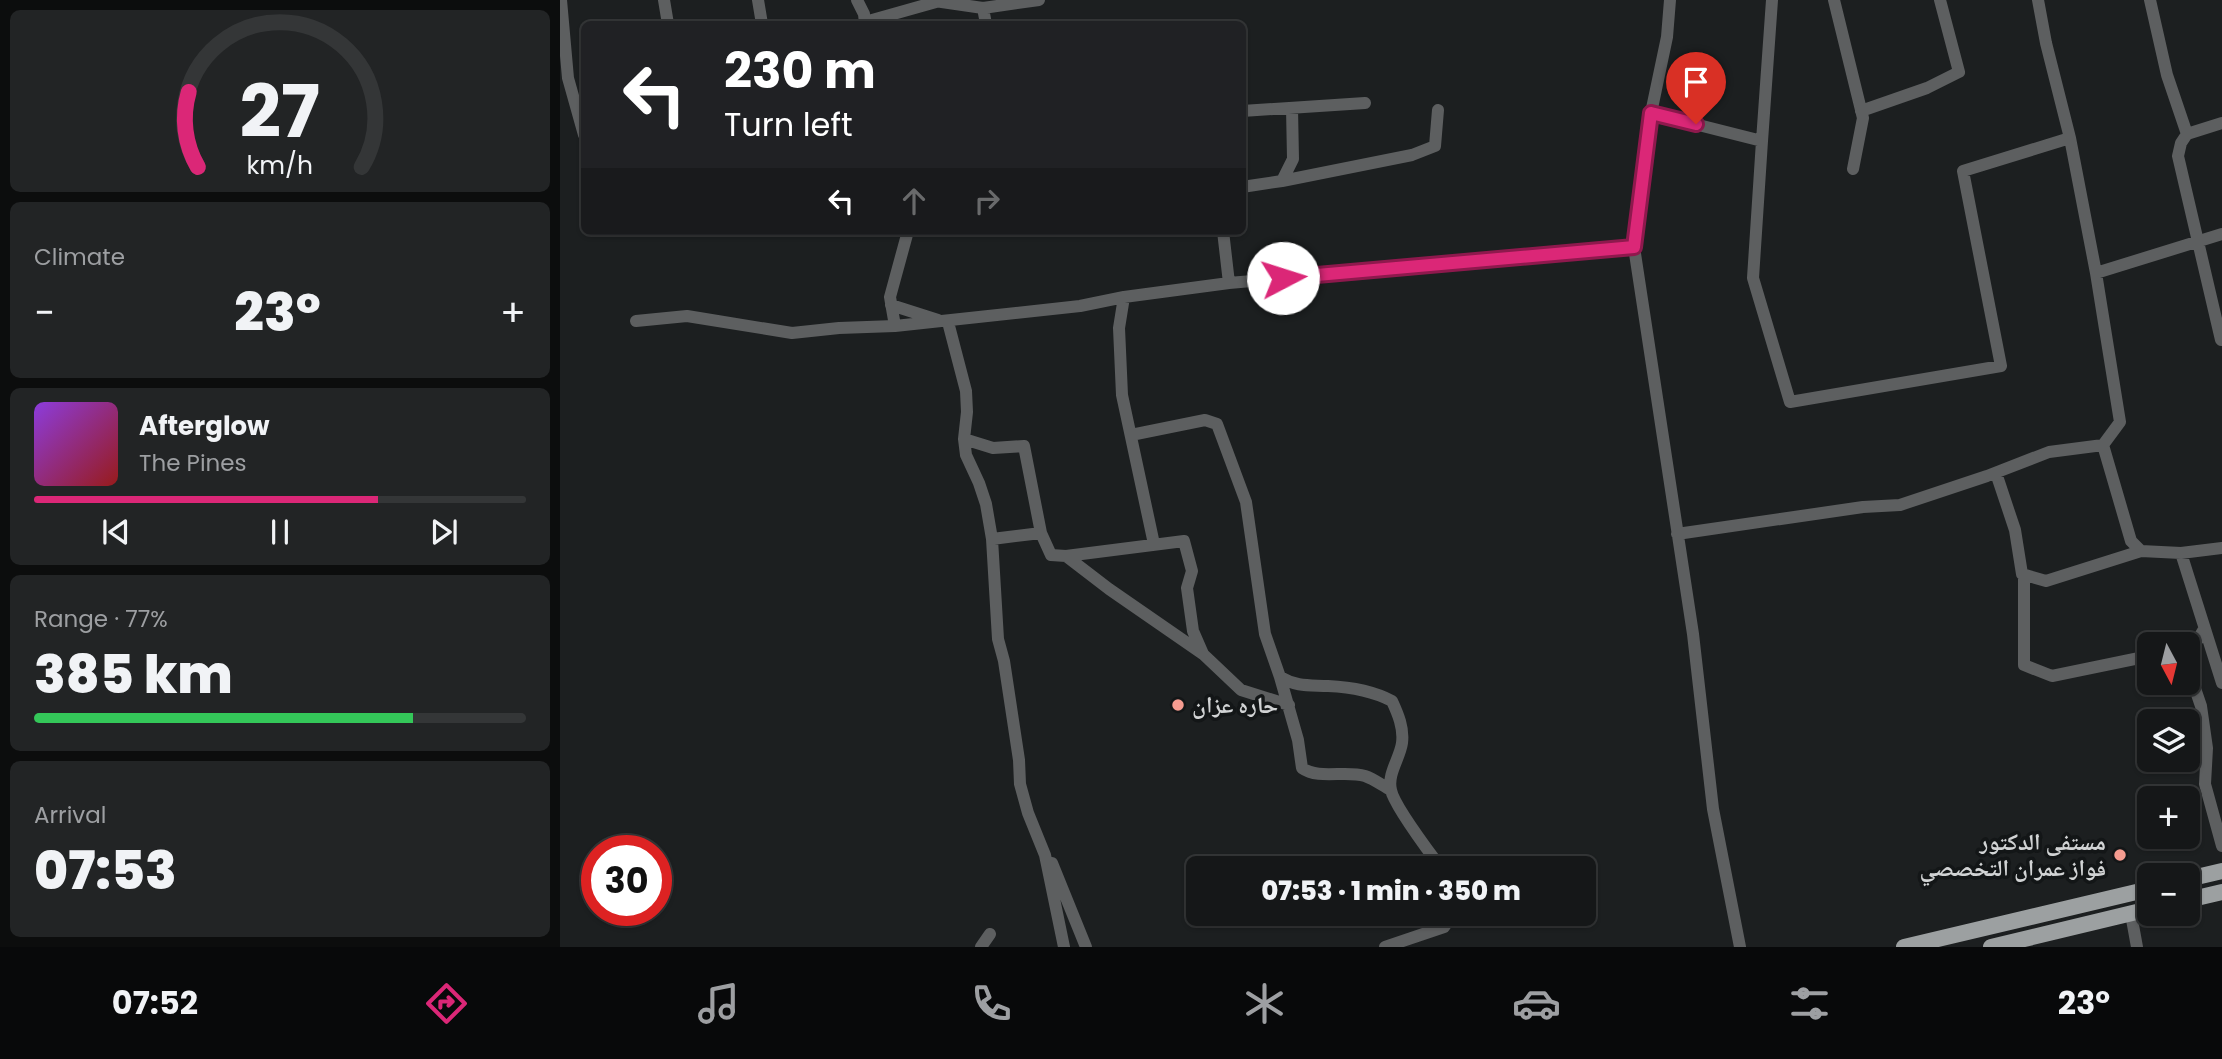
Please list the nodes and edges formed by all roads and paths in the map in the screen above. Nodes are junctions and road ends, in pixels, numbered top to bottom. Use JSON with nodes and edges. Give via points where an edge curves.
{"nodes":[{"id":1,"x":561,"y":0,"type":"edge"},
{"id":2,"x":664,"y":0,"type":"edge"},
{"id":3,"x":758,"y":0,"type":"edge"},
{"id":4,"x":857,"y":0,"type":"edge"},
{"id":5,"x":1039,"y":0,"type":"edge"},
{"id":6,"x":1670,"y":0,"type":"edge"},
{"id":7,"x":1772,"y":0,"type":"edge"},
{"id":8,"x":1834,"y":0,"type":"edge"},
{"id":9,"x":1940,"y":0,"type":"edge"},
{"id":10,"x":2038,"y":0,"type":"edge"},
{"id":11,"x":2150,"y":0,"type":"edge"},
{"id":12,"x":932,"y":1,"type":"edge"},
{"id":13,"x":983,"y":8,"type":"junction"},
{"id":14,"x":668,"y":21,"type":"edge"},
{"id":15,"x":762,"y":21,"type":"edge"},
{"id":16,"x":864,"y":21,"type":"edge"},
{"id":17,"x":871,"y":21,"type":"edge"},
{"id":18,"x":985,"y":21,"type":"edge"},
{"id":19,"x":566,"y":99,"type":"edge"},
{"id":20,"x":1365,"y":103,"type":"dead end"},
{"id":21,"x":1292,"y":108,"type":"junction"},
{"id":22,"x":1246,"y":110,"type":"edge"},
{"id":23,"x":1438,"y":110,"type":"dead end"},
{"id":24,"x":1861,"y":111,"type":"junction"},
{"id":25,"x":1651,"y":113,"type":"junction"},
{"id":26,"x":2222,"y":123,"type":"edge"},
{"id":27,"x":581,"y":129,"type":"edge"},
{"id":28,"x":2187,"y":134,"type":"junction"},
{"id":29,"x":2070,"y":138,"type":"junction"},
{"id":30,"x":1762,"y":141,"type":"junction"},
{"id":31,"x":1853,"y":169,"type":"dead end"},
{"id":32,"x":1282,"y":181,"type":"junction"},
{"id":33,"x":1246,"y":186,"type":"edge"},
{"id":34,"x":2222,"y":234,"type":"edge"},
{"id":35,"x":907,"y":235,"type":"edge"},
{"id":36,"x":1223,"y":235,"type":"edge"},
{"id":37,"x":2197,"y":244,"type":"junction"},
{"id":38,"x":1634,"y":247,"type":"junction"},
{"id":39,"x":2096,"y":273,"type":"junction"},
{"id":40,"x":1229,"y":283,"type":"junction"},
{"id":41,"x":1124,"y":297,"type":"junction"},
{"id":42,"x":891,"y":305,"type":"junction"},
{"id":43,"x":636,"y":321,"type":"dead end"},
{"id":44,"x":948,"y":322,"type":"junction"},
{"id":45,"x":895,"y":326,"type":"junction"},
{"id":46,"x":2222,"y":341,"type":"edge"},
{"id":47,"x":1131,"y":435,"type":"junction"},
{"id":48,"x":964,"y":439,"type":"junction"},
{"id":49,"x":2103,"y":445,"type":"junction"},
{"id":50,"x":1996,"y":473,"type":"junction"},
{"id":51,"x":1041,"y":533,"type":"junction"},
{"id":52,"x":1677,"y":534,"type":"junction"},
{"id":53,"x":992,"y":539,"type":"junction"},
{"id":54,"x":1154,"y":544,"type":"junction"},
{"id":55,"x":2222,"y":548,"type":"edge"},
{"id":56,"x":2141,"y":551,"type":"junction"},
{"id":57,"x":2181,"y":553,"type":"junction"},
{"id":58,"x":1066,"y":556,"type":"junction"},
{"id":59,"x":2024,"y":575,"type":"junction"},
{"id":60,"x":2204,"y":629,"type":"junction"},
{"id":61,"x":2200,"y":635,"type":"edge"},
{"id":62,"x":1203,"y":654,"type":"junction"},
{"id":63,"x":2137,"y":658,"type":"edge"},
{"id":64,"x":1280,"y":677,"type":"junction"},
{"id":65,"x":2222,"y":683,"type":"edge"},
{"id":66,"x":2197,"y":695,"type":"edge"},
{"id":67,"x":1289,"y":705,"type":"junction"},
{"id":68,"x":1391,"y":790,"type":"junction"},
{"id":69,"x":2222,"y":846,"type":"edge"},
{"id":70,"x":1045,"y":855,"type":"junction"},
{"id":71,"x":1433,"y":856,"type":"edge"},
{"id":72,"x":2222,"y":871,"type":"edge"},
{"id":73,"x":2200,"y":877,"type":"edge"},
{"id":74,"x":2137,"y":892,"type":"edge"},
{"id":75,"x":2222,"y":892,"type":"edge"},
{"id":76,"x":2200,"y":897,"type":"edge"},
{"id":77,"x":2137,"y":912,"type":"edge"},
{"id":78,"x":2131,"y":914,"type":"junction"},
{"id":79,"x":1445,"y":926,"type":"edge"},
{"id":80,"x":990,"y":934,"type":"dead end"},
{"id":81,"x":2020,"y":944,"type":"edge"},
{"id":82,"x":981,"y":947,"type":"edge"},
{"id":83,"x":1064,"y":947,"type":"edge"},
{"id":84,"x":1086,"y":947,"type":"edge"},
{"id":85,"x":1385,"y":947,"type":"edge"},
{"id":86,"x":1741,"y":947,"type":"edge"},
{"id":87,"x":1903,"y":947,"type":"edge"},
{"id":88,"x":1991,"y":947,"type":"edge"},
{"id":89,"x":2137,"y":947,"type":"edge"}],
"edges":[{"from":1,"to":19,"type":"street"},
{"from":2,"to":14,"type":"street"},
{"from":3,"to":15,"type":"street"},
{"from":4,"to":16,"type":"street"},
{"from":5,"to":13,"type":"street"},
{"from":6,"to":25,"type":"street"},
{"from":7,"to":30,"type":"street"},
{"from":8,"to":24,"type":"street"},
{"from":9,"to":24,"type":"street","via":[[1959,72]]},
{"from":10,"to":29,"type":"street"},
{"from":11,"to":28,"type":"street","via":[[2167,75]]},
{"from":12,"to":13,"type":"street"},
{"from":12,"to":17,"type":"street"},
{"from":13,"to":18,"type":"street"},
{"from":19,"to":27,"type":"street"},
{"from":20,"to":21,"type":"street"},
{"from":21,"to":22,"type":"street"},
{"from":21,"to":32,"type":"street","via":[[1293,159]]},
{"from":23,"to":32,"type":"street","via":[[1435,146],[1412,155]]},
{"from":24,"to":31,"type":"street"},
{"from":25,"to":30,"type":"street"},
{"from":25,"to":38,"type":"street"},
{"from":26,"to":28,"type":"street"},
{"from":28,"to":37,"type":"street","via":[[2178,156]]},
{"from":29,"to":30,"type":"street","via":[[1963,172],[2001,366],[1790,402],[1753,278]]},
{"from":29,"to":39,"type":"street"},
{"from":32,"to":33,"type":"street"},
{"from":34,"to":37,"type":"street"},
{"from":35,"to":42,"type":"street"},
{"from":36,"to":40,"type":"street"},
{"from":37,"to":39,"type":"street"},
{"from":37,"to":46,"type":"street"},
{"from":38,"to":40,"type":"street"},
{"from":38,"to":52,"type":"street"},
{"from":39,"to":49,"type":"street","via":[[2120,422]]},
{"from":40,"to":41,"type":"street"},
{"from":41,"to":44,"type":"street"},
{"from":41,"to":47,"type":"street","via":[[1119,359]]},
{"from":42,"to":44,"type":"street"},
{"from":42,"to":45,"type":"street"},
{"from":43,"to":45,"type":"street","via":[[687,316],[792,333]]},
{"from":44,"to":45,"type":"street"},
{"from":44,"to":48,"type":"street","via":[[966,391]]},
{"from":47,"to":54,"type":"street"},
{"from":47,"to":64,"type":"street","via":[[1205,420],[1217,424],[1246,502],[1265,634]]},
{"from":48,"to":51,"type":"street","via":[[993,448],[1024,446]]},
{"from":48,"to":53,"type":"street","via":[[986,504]]},
{"from":49,"to":50,"type":"street","via":[[2049,452]]},
{"from":49,"to":56,"type":"street","via":[[2132,541]]},
{"from":50,"to":52,"type":"street","via":[[1900,505]]},
{"from":50,"to":59,"type":"street"},
{"from":51,"to":53,"type":"street"},
{"from":51,"to":58,"type":"street","via":[[1051,555]]},
{"from":52,"to":86,"type":"street","via":[[1713,809]]},
{"from":53,"to":70,"type":"street","via":[[998,639],[1020,785]]},
{"from":54,"to":58,"type":"street"},
{"from":54,"to":62,"type":"street","via":[[1184,541],[1192,570],[1186,588],[1193,631]]},
{"from":55,"to":57,"type":"street"},
{"from":56,"to":57,"type":"street"},
{"from":56,"to":59,"type":"street","via":[[2046,581]]},
{"from":57,"to":60,"type":"street"},
{"from":58,"to":62,"type":"street"},
{"from":59,"to":63,"type":"street","via":[[2024,665],[2052,676]]},
{"from":60,"to":61,"type":"street"},
{"from":60,"to":65,"type":"street"},
{"from":62,"to":67,"type":"street","via":[[1241,690]]},
{"from":64,"to":67,"type":"street"},
{"from":64,"to":68,"type":"street","via":[[1297,686],[1376,693],[1392,701],[1401,720],[1402,743]]},
{"from":66,"to":69,"type":"street","via":[[2207,748],[2205,784]]},
{"from":67,"to":68,"type":"street","via":[[1302,768],[1310,774],[1365,776]]},
{"from":68,"to":71,"type":"street"},
{"from":70,"to":83,"type":"street"},
{"from":70,"to":84,"type":"street","via":[[1055,867]]},
{"from":72,"to":73,"type":"main road"},
{"from":74,"to":87,"type":"main road"},
{"from":75,"to":76,"type":"main road"},
{"from":77,"to":78,"type":"main road"},
{"from":78,"to":81,"type":"main road"},
{"from":78,"to":89,"type":"street"},
{"from":79,"to":85,"type":"street"},
{"from":80,"to":82,"type":"street"},
{"from":81,"to":88,"type":"main road"}]}
